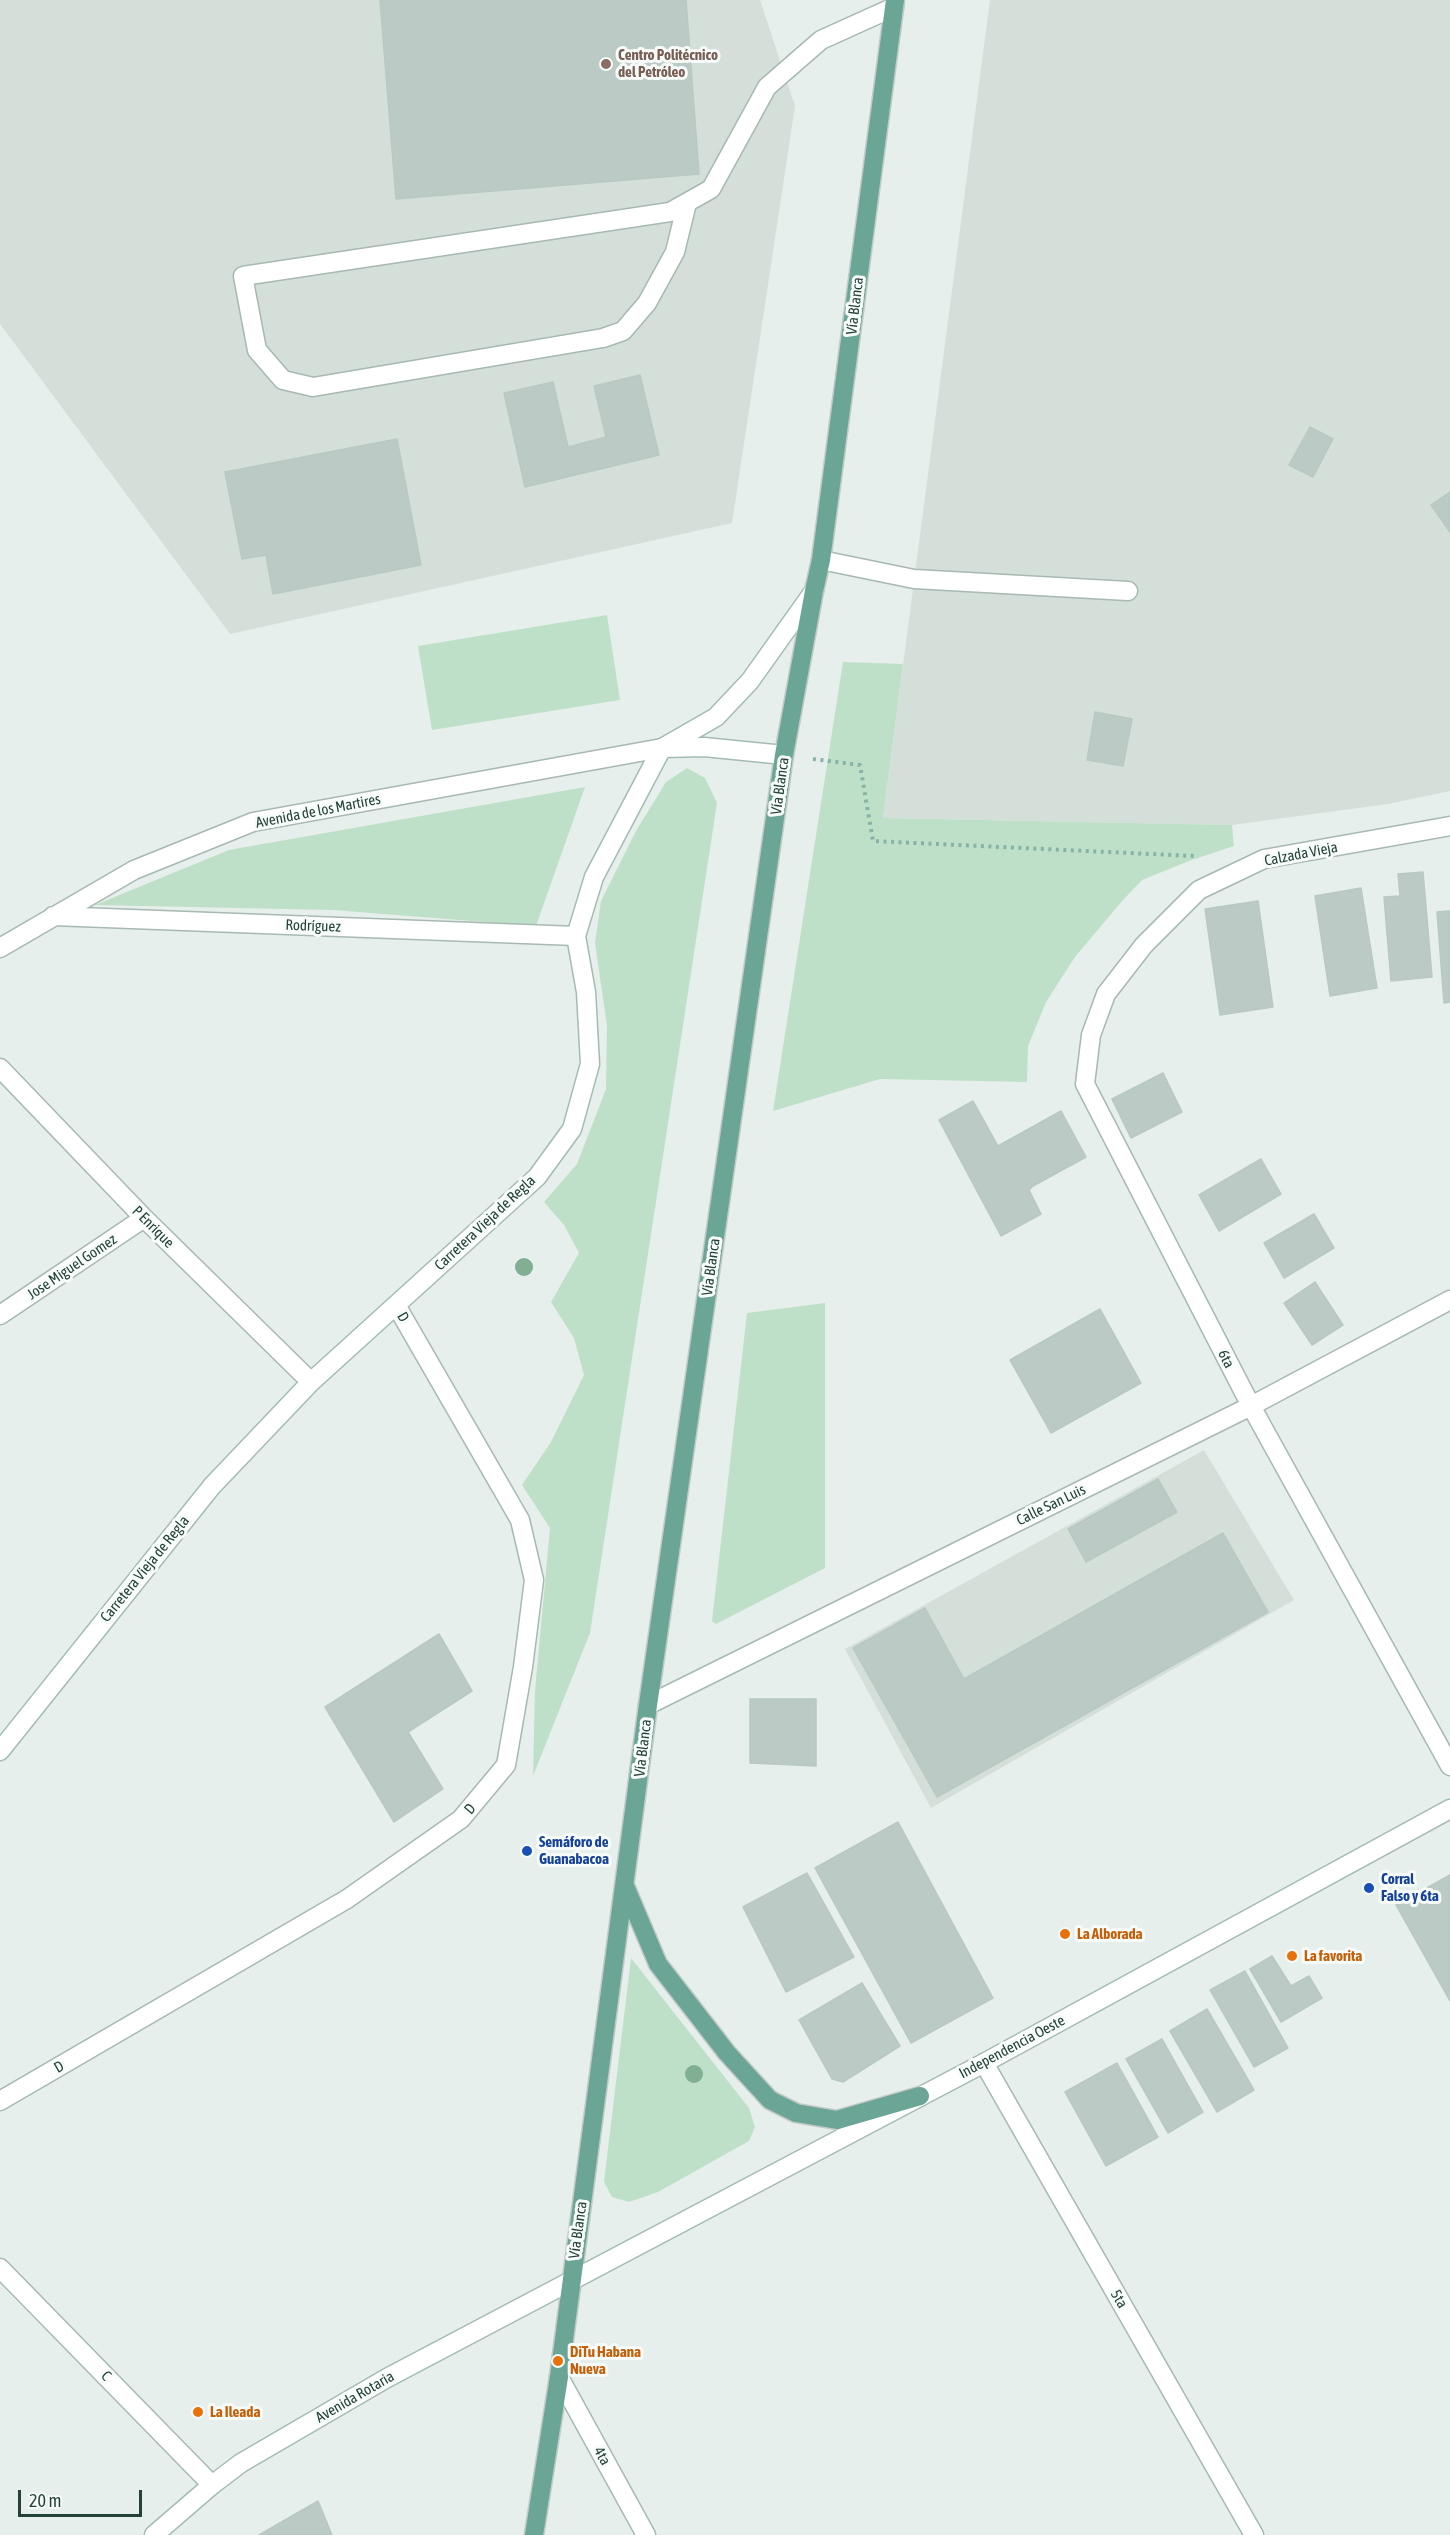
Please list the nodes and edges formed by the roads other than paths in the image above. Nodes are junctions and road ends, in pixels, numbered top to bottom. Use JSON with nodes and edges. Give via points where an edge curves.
{"nodes":[{"id":1,"x":894,"y":3,"type":"edge"},
{"id":2,"x":687,"y":203,"type":"junction"},
{"id":3,"x":822,"y":560,"type":"junction"},
{"id":4,"x":814,"y":591,"type":"junction"},
{"id":5,"x":1128,"y":591,"type":"dead end"},
{"id":6,"x":662,"y":748,"type":"junction"},
{"id":7,"x":784,"y":755,"type":"junction"},
{"id":8,"x":1450,"y":826,"type":"edge"},
{"id":9,"x":51,"y":916,"type":"junction"},
{"id":10,"x":576,"y":936,"type":"junction"},
{"id":11,"x":1144,"y":945,"type":"joint"},
{"id":12,"x":0,"y":948,"type":"edge"},
{"id":13,"x":0,"y":1068,"type":"edge"},
{"id":14,"x":144,"y":1218,"type":"junction"},
{"id":15,"x":1450,"y":1300,"type":"edge"},
{"id":16,"x":396,"y":1305,"type":"junction"},
{"id":17,"x":0,"y":1315,"type":"edge"},
{"id":18,"x":311,"y":1382,"type":"junction"},
{"id":19,"x":1251,"y":1406,"type":"junction"},
{"id":20,"x":648,"y":1705,"type":"junction"},
{"id":21,"x":0,"y":1751,"type":"edge"},
{"id":22,"x":1450,"y":1766,"type":"edge"},
{"id":23,"x":1450,"y":1809,"type":"edge"},
{"id":24,"x":625,"y":1886,"type":"junction"},
{"id":25,"x":984,"y":2063,"type":"junction"},
{"id":26,"x":920,"y":2096,"type":"junction"},
{"id":27,"x":0,"y":2101,"type":"edge"},
{"id":28,"x":0,"y":2268,"type":"edge"},
{"id":29,"x":571,"y":2280,"type":"junction"},
{"id":30,"x":559,"y":2377,"type":"junction"},
{"id":31,"x":212,"y":2485,"type":"junction"},
{"id":32,"x":154,"y":2535,"type":"edge"},
{"id":33,"x":534,"y":2535,"type":"edge"},
{"id":34,"x":646,"y":2535,"type":"edge"},
{"id":35,"x":1254,"y":2535,"type":"edge"}],
"edges":[{"from":1,"to":2,"type":"street","via":[[821,40],[767,87],[711,189]]},
{"from":1,"to":3,"type":"main road","name":"Vía Blanca"},
{"from":2,"to":2,"type":"street","via":[[670,212],[243,276],[257,350],[283,380],[313,387],[603,338],[623,331],[647,303],[675,252]]},
{"from":3,"to":4,"type":"main road","name":"Vía Blanca"},
{"from":3,"to":5,"type":"street","via":[[914,579]]},
{"from":4,"to":6,"type":"street","via":[[743,688],[716,717]]},
{"from":4,"to":7,"type":"main road","name":"Vía Blanca"},
{"from":6,"to":7,"type":"street","via":[[704,747]]},
{"from":6,"to":9,"type":"street","name":"Avenida de los Martires","via":[[253,822],[134,870]]},
{"from":6,"to":10,"type":"street","name":"Carretera Vieja de Regla","via":[[594,877]]},
{"from":7,"to":20,"type":"main road","name":"Vía Blanca"},
{"from":8,"to":11,"type":"street","name":"Calzada Vieja","via":[[1264,859],[1199,890]]},
{"from":9,"to":10,"type":"street","name":"Rodríguez"},
{"from":9,"to":12,"type":"street","name":"Avenida de los Martires"},
{"from":10,"to":16,"type":"street","name":"Carretera Vieja de Regla","via":[[586,992],[590,1064],[572,1130],[537,1177]]},
{"from":11,"to":19,"type":"street","name":"6ta","via":[[1106,994],[1091,1035],[1085,1084]]},
{"from":13,"to":14,"type":"street","name":"P Enrique"},
{"from":14,"to":17,"type":"street","name":"Jose Miguel Gomez"},
{"from":14,"to":18,"type":"street","name":"P Enrique"},
{"from":15,"to":19,"type":"street","name":"Calle San Luis"},
{"from":16,"to":18,"type":"street","name":"Carretera Vieja de Regla"},
{"from":16,"to":27,"type":"street","name":"D","via":[[520,1520],[534,1580],[506,1765],[461,1819],[347,1899]]},
{"from":18,"to":21,"type":"street","name":"Carretera Vieja de Regla","via":[[212,1486]]},
{"from":19,"to":20,"type":"street","name":"Calle San Luis"},
{"from":19,"to":22,"type":"street","name":"6ta"},
{"from":20,"to":24,"type":"main road","name":"Vía Blanca"},
{"from":23,"to":25,"type":"street","name":"Independencia Oeste"},
{"from":24,"to":26,"type":"main road","via":[[658,1964],[727,2053],[770,2100],[796,2113],[837,2120]]},
{"from":24,"to":29,"type":"main road","name":"Vía Blanca"},
{"from":25,"to":26,"type":"street","name":"Independencia Oeste"},
{"from":25,"to":35,"type":"street","name":"5ta"},
{"from":26,"to":29,"type":"street","name":"Independencia Oeste"},
{"from":28,"to":31,"type":"street","name":"C"},
{"from":29,"to":30,"type":"main road","name":"Vía Blanca"},
{"from":29,"to":31,"type":"street","name":"Avenida Rotaria","via":[[387,2378],[241,2463]]},
{"from":30,"to":33,"type":"main road","name":"Vía Blanca"},
{"from":30,"to":34,"type":"street","name":"4ta"},
{"from":31,"to":32,"type":"street","name":"Avenida Rotaria"}]}
